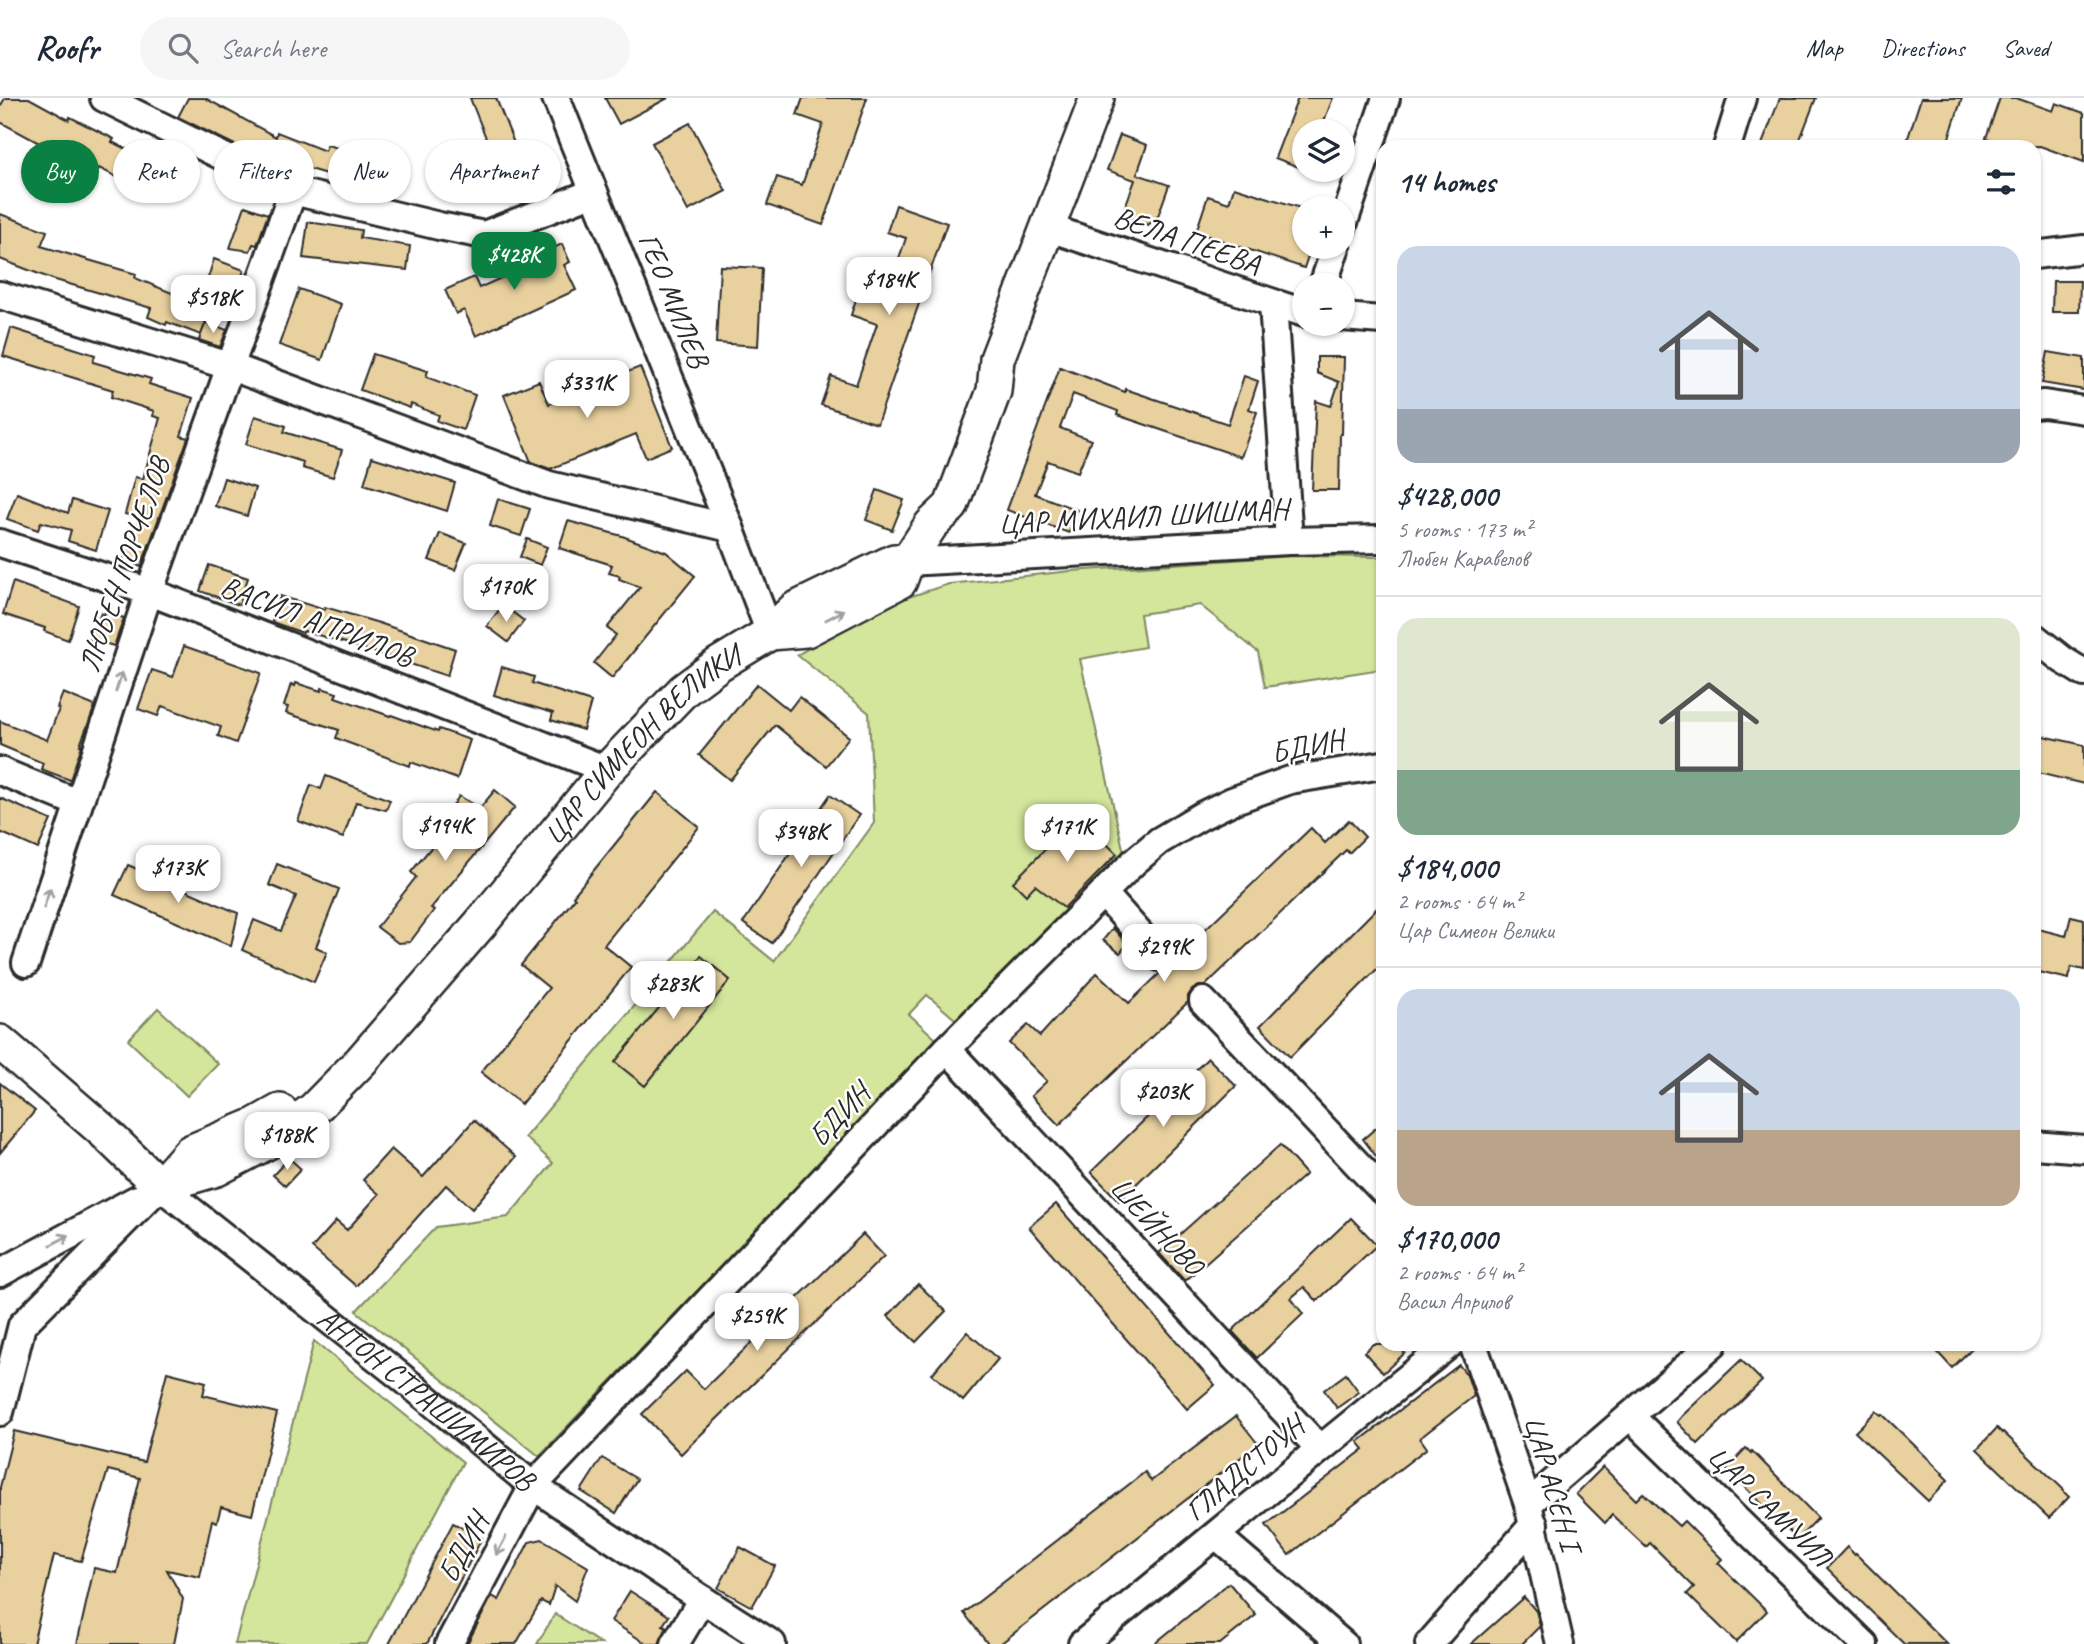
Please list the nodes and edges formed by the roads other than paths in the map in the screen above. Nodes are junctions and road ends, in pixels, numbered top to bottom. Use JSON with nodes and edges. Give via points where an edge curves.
{"nodes":[{"id":1,"x":104,"y":98,"type":"edge"},
{"id":2,"x":556,"y":98,"type":"edge"},
{"id":3,"x":1097,"y":98,"type":"edge"},
{"id":4,"x":1386,"y":98,"type":"edge"},
{"id":5,"x":1742,"y":98,"type":"edge"},
{"id":6,"x":1729,"y":140,"type":"edge"},
{"id":7,"x":214,"y":152,"type":"edge"},
{"id":8,"x":594,"y":192,"type":"junction"},
{"id":9,"x":314,"y":196,"type":"edge"},
{"id":10,"x":1353,"y":196,"type":"edge"},
{"id":11,"x":288,"y":203,"type":"edge"},
{"id":12,"x":1049,"y":228,"type":"junction"},
{"id":13,"x":2084,"y":248,"type":"edge"},
{"id":14,"x":2041,"y":254,"type":"edge"},
{"id":15,"x":0,"y":295,"type":"edge"},
{"id":16,"x":1273,"y":304,"type":"junction"},
{"id":17,"x":1292,"y":310,"type":"edge"},
{"id":18,"x":1355,"y":318,"type":"edge"},
{"id":19,"x":1376,"y":320,"type":"edge"},
{"id":20,"x":229,"y":366,"type":"junction"},
{"id":21,"x":2041,"y":404,"type":"edge"},
{"id":22,"x":2084,"y":410,"type":"edge"},
{"id":23,"x":730,"y":528,"type":"junction"},
{"id":24,"x":1376,"y":539,"type":"edge"},
{"id":25,"x":1289,"y":541,"type":"junction"},
{"id":26,"x":0,"y":543,"type":"edge"},
{"id":27,"x":907,"y":562,"type":"junction"},
{"id":28,"x":148,"y":596,"type":"junction"},
{"id":29,"x":770,"y":633,"type":"junction"},
{"id":30,"x":2041,"y":643,"type":"edge"},
{"id":31,"x":2084,"y":673,"type":"edge"},
{"id":32,"x":1376,"y":766,"type":"edge"},
{"id":33,"x":607,"y":769,"type":"junction"},
{"id":34,"x":0,"y":771,"type":"edge"},
{"id":35,"x":78,"y":803,"type":"junction"},
{"id":36,"x":1103,"y":894,"type":"junction"},
{"id":37,"x":1160,"y":957,"type":"dead end"},
{"id":38,"x":26,"y":963,"type":"dead end"},
{"id":39,"x":1203,"y":1001,"type":"dead end"},
{"id":40,"x":0,"y":1042,"type":"edge"},
{"id":41,"x":947,"y":1049,"type":"junction"},
{"id":42,"x":2041,"y":1146,"type":"edge"},
{"id":43,"x":2084,"y":1149,"type":"edge"},
{"id":44,"x":1376,"y":1184,"type":"edge"},
{"id":45,"x":160,"y":1186,"type":"junction"},
{"id":46,"x":0,"y":1273,"type":"edge"},
{"id":47,"x":1441,"y":1351,"type":"edge"},
{"id":48,"x":1475,"y":1351,"type":"edge"},
{"id":49,"x":1705,"y":1351,"type":"edge"},
{"id":50,"x":0,"y":1412,"type":"edge"},
{"id":51,"x":1630,"y":1416,"type":"junction"},
{"id":52,"x":1319,"y":1448,"type":"junction"},
{"id":53,"x":533,"y":1486,"type":"junction"},
{"id":54,"x":1531,"y":1514,"type":"junction"},
{"id":55,"x":1216,"y":1535,"type":"junction"},
{"id":56,"x":702,"y":1599,"type":"junction"},
{"id":57,"x":768,"y":1643,"type":"edge"},
{"id":58,"x":449,"y":1644,"type":"edge"},
{"id":59,"x":675,"y":1644,"type":"edge"},
{"id":60,"x":1082,"y":1644,"type":"edge"},
{"id":61,"x":1343,"y":1644,"type":"edge"},
{"id":62,"x":1429,"y":1644,"type":"edge"},
{"id":63,"x":1560,"y":1644,"type":"edge"},
{"id":64,"x":1864,"y":1644,"type":"edge"}],
"edges":[{"from":1,"to":7,"type":"street"},
{"from":2,"to":8,"type":"street","name":"ГЕО МИЛЕВ"},
{"from":3,"to":12,"type":"main road"},
{"from":4,"to":10,"type":"street"},
{"from":5,"to":6,"type":"street"},
{"from":8,"to":9,"type":"street","via":[[484,235]]},
{"from":8,"to":23,"type":"street","name":"ГЕО МИЛЕВ"},
{"from":11,"to":20,"type":"street","name":"ЛЮБЕН ПОРЧЕЛОВ"},
{"from":12,"to":16,"type":"street","name":"ВЕЛА ПЕЕВА"},
{"from":12,"to":27,"type":"main road","via":[[997,359],[976,383],[934,499],[931,525]]},
{"from":13,"to":14,"type":"street"},
{"from":15,"to":20,"type":"street"},
{"from":16,"to":17,"type":"street","name":"ВЕЛА ПЕЕВА"},
{"from":16,"to":25,"type":"street"},
{"from":18,"to":19,"type":"street"},
{"from":20,"to":23,"type":"street","via":[[549,485]]},
{"from":20,"to":28,"type":"street","name":"ЛЮБЕН ПОРЧЕЛОВ"},
{"from":21,"to":22,"type":"street"},
{"from":23,"to":29,"type":"street","name":"ГЕО МИЛЕВ"},
{"from":24,"to":25,"type":"street","name":"ЦАР МИХАИЛ ШИШМАН"},
{"from":25,"to":27,"type":"street","name":"ЦАР МИХАИЛ ШИШМАН"},
{"from":26,"to":28,"type":"street","name":"ВАСИЛ АПРИЛОВ"},
{"from":27,"to":29,"type":"main road","name":"ЦАР СИМЕОН ВЕЛИКИ","via":[[894,562],[795,609]]},
{"from":28,"to":33,"type":"street","name":"ВАСИЛ АПРИЛОВ"},
{"from":35,"to":28,"type":"street","name":"ЛЮБЕН ПОРЧЕЛОВ","one_way":true},
{"from":29,"to":33,"type":"main road","name":"ЦАР СИМЕОН ВЕЛИКИ","via":[[684,690]]},
{"from":30,"to":31,"type":"street"},
{"from":32,"to":36,"type":"street","name":"БДИН","via":[[1290,780],[1232,801],[1159,841]]},
{"from":33,"to":45,"type":"main road","name":"ЦАР СИМЕОН ВЕЛИКИ","via":[[481,923],[313,1110],[270,1141],[217,1169]]},
{"from":34,"to":35,"type":"street"},
{"from":38,"to":35,"type":"street","name":"ЛЮБЕН ПОРЧЕЛОВ","one_way":true},
{"from":36,"to":37,"type":"street"},
{"from":36,"to":41,"type":"street","name":"БДИН"},
{"from":39,"to":44,"type":"street"},
{"from":40,"to":45,"type":"main road","name":"АНТОН СТРАШИМИРОВ"},
{"from":41,"to":52,"type":"street","name":"ШЕЙНОВО"},
{"from":41,"to":53,"type":"street","name":"БДИН"},
{"from":42,"to":43,"type":"street"},
{"from":46,"to":45,"type":"street","name":"ЦАР СИМЕОН ВЕЛИКИ","one_way":true},
{"from":45,"to":50,"type":"street","via":[[22,1325]]},
{"from":45,"to":53,"type":"street","name":"АНТОН СТРАШИМИРОВ"},
{"from":47,"to":52,"type":"street","name":"ГЛАДСТОУН"},
{"from":48,"to":54,"type":"street","name":"ЦАР АСЕН I"},
{"from":49,"to":51,"type":"street"},
{"from":51,"to":54,"type":"street"},
{"from":51,"to":64,"type":"street","name":"ЦАР САМУИЛ"},
{"from":52,"to":55,"type":"street","name":"ГЛАДСТОУН"},
{"from":53,"to":56,"type":"street","name":"АНТОН СТРАШИМИРОВ"},
{"from":53,"to":58,"type":"street","name":"БДИН","one_way":true},
{"from":54,"to":62,"type":"street"},
{"from":54,"to":63,"type":"street","name":"ЦАР АСЕН I"},
{"from":55,"to":60,"type":"street","name":"ГЛАДСТОУН"},
{"from":55,"to":61,"type":"street"},
{"from":56,"to":57,"type":"street","name":"АНТОН СТРАШИМИРОВ"},
{"from":56,"to":59,"type":"street"}]}
